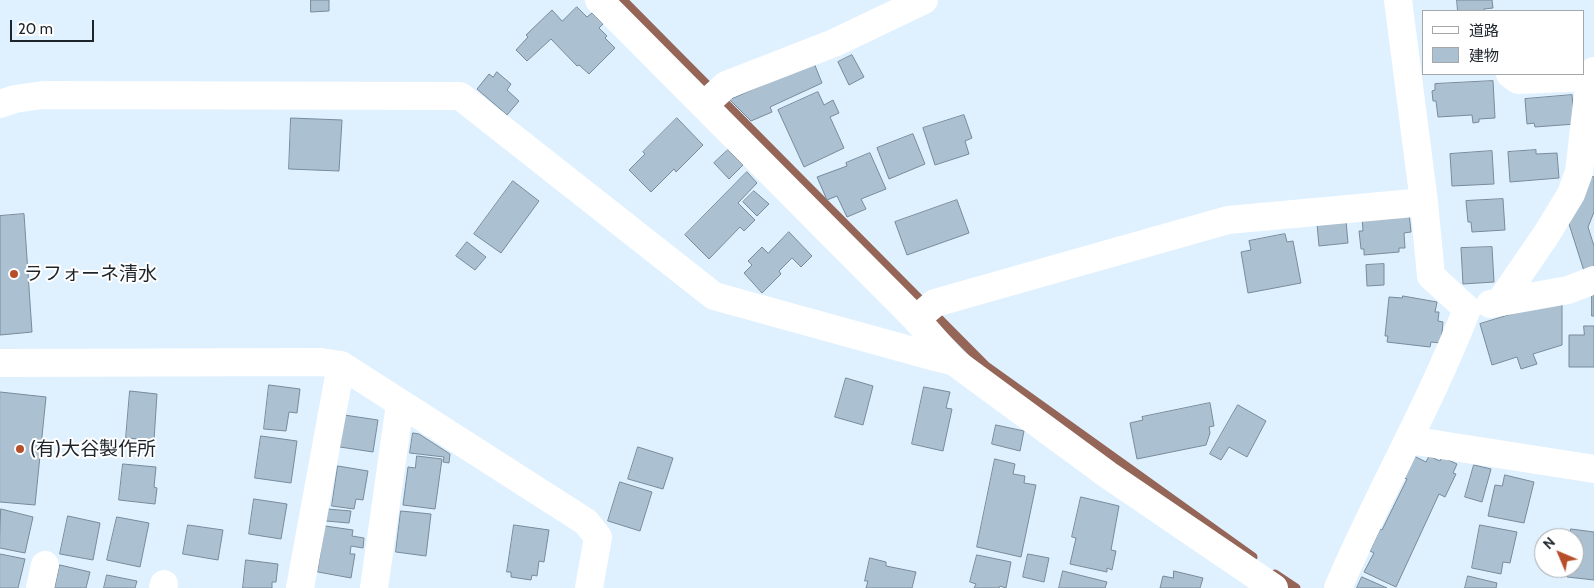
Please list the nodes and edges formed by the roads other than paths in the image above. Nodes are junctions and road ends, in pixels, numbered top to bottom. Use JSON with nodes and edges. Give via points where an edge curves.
{"nodes":[{"id":1,"x":599,"y":0,"type":"edge"},
{"id":2,"x":924,"y":0,"type":"edge"},
{"id":3,"x":1398,"y":0,"type":"edge"},
{"id":4,"x":1415,"y":73,"type":"edge"},
{"id":5,"x":1592,"y":74,"type":"edge"},
{"id":6,"x":1511,"y":75,"type":"edge"},
{"id":7,"x":1580,"y":75,"type":"edge"},
{"id":8,"x":0,"y":104,"type":"edge"},
{"id":9,"x":704,"y":105,"type":"junction"},
{"id":10,"x":1424,"y":202,"type":"junction"},
{"id":11,"x":1594,"y":280,"type":"edge"},
{"id":12,"x":1500,"y":302,"type":"junction"},
{"id":13,"x":1467,"y":309,"type":"junction"},
{"id":14,"x":926,"y":311,"type":"junction"},
{"id":15,"x":953,"y":361,"type":"junction"},
{"id":16,"x":0,"y":363,"type":"edge"},
{"id":17,"x":341,"y":365,"type":"junction"},
{"id":18,"x":400,"y":404,"type":"junction"},
{"id":19,"x":1409,"y":440,"type":"junction"},
{"id":20,"x":1594,"y":469,"type":"edge"},
{"id":21,"x":300,"y":588,"type":"edge"},
{"id":22,"x":374,"y":588,"type":"edge"},
{"id":23,"x":589,"y":588,"type":"edge"},
{"id":24,"x":1274,"y":588,"type":"edge"},
{"id":25,"x":1338,"y":588,"type":"edge"}],
"edges":[{"from":1,"to":9,"type":"street"},
{"from":2,"to":9,"type":"street","via":[[834,43],[726,85]]},
{"from":3,"to":4,"type":"street"},
{"from":4,"to":10,"type":"street"},
{"from":5,"to":12,"type":"street","via":[[1579,172],[1574,187]]},
{"from":6,"to":7,"type":"street","via":[[1518,80]]},
{"from":8,"to":15,"type":"street","via":[[43,95],[460,96],[714,296]]},
{"from":9,"to":14,"type":"street"},
{"from":10,"to":13,"type":"street","via":[[1431,276]]},
{"from":10,"to":14,"type":"street","via":[[1228,220]]},
{"from":11,"to":12,"type":"street","via":[[1568,290]]},
{"from":12,"to":13,"type":"street"},
{"from":13,"to":19,"type":"street"},
{"from":14,"to":15,"type":"street"},
{"from":15,"to":24,"type":"street","via":[[1108,475]]},
{"from":16,"to":17,"type":"street","via":[[321,362]]},
{"from":17,"to":18,"type":"street"},
{"from":17,"to":21,"type":"street"},
{"from":18,"to":22,"type":"street"},
{"from":18,"to":23,"type":"street","via":[[586,522],[598,537]]},
{"from":19,"to":20,"type":"street"},
{"from":19,"to":25,"type":"street"}]}
